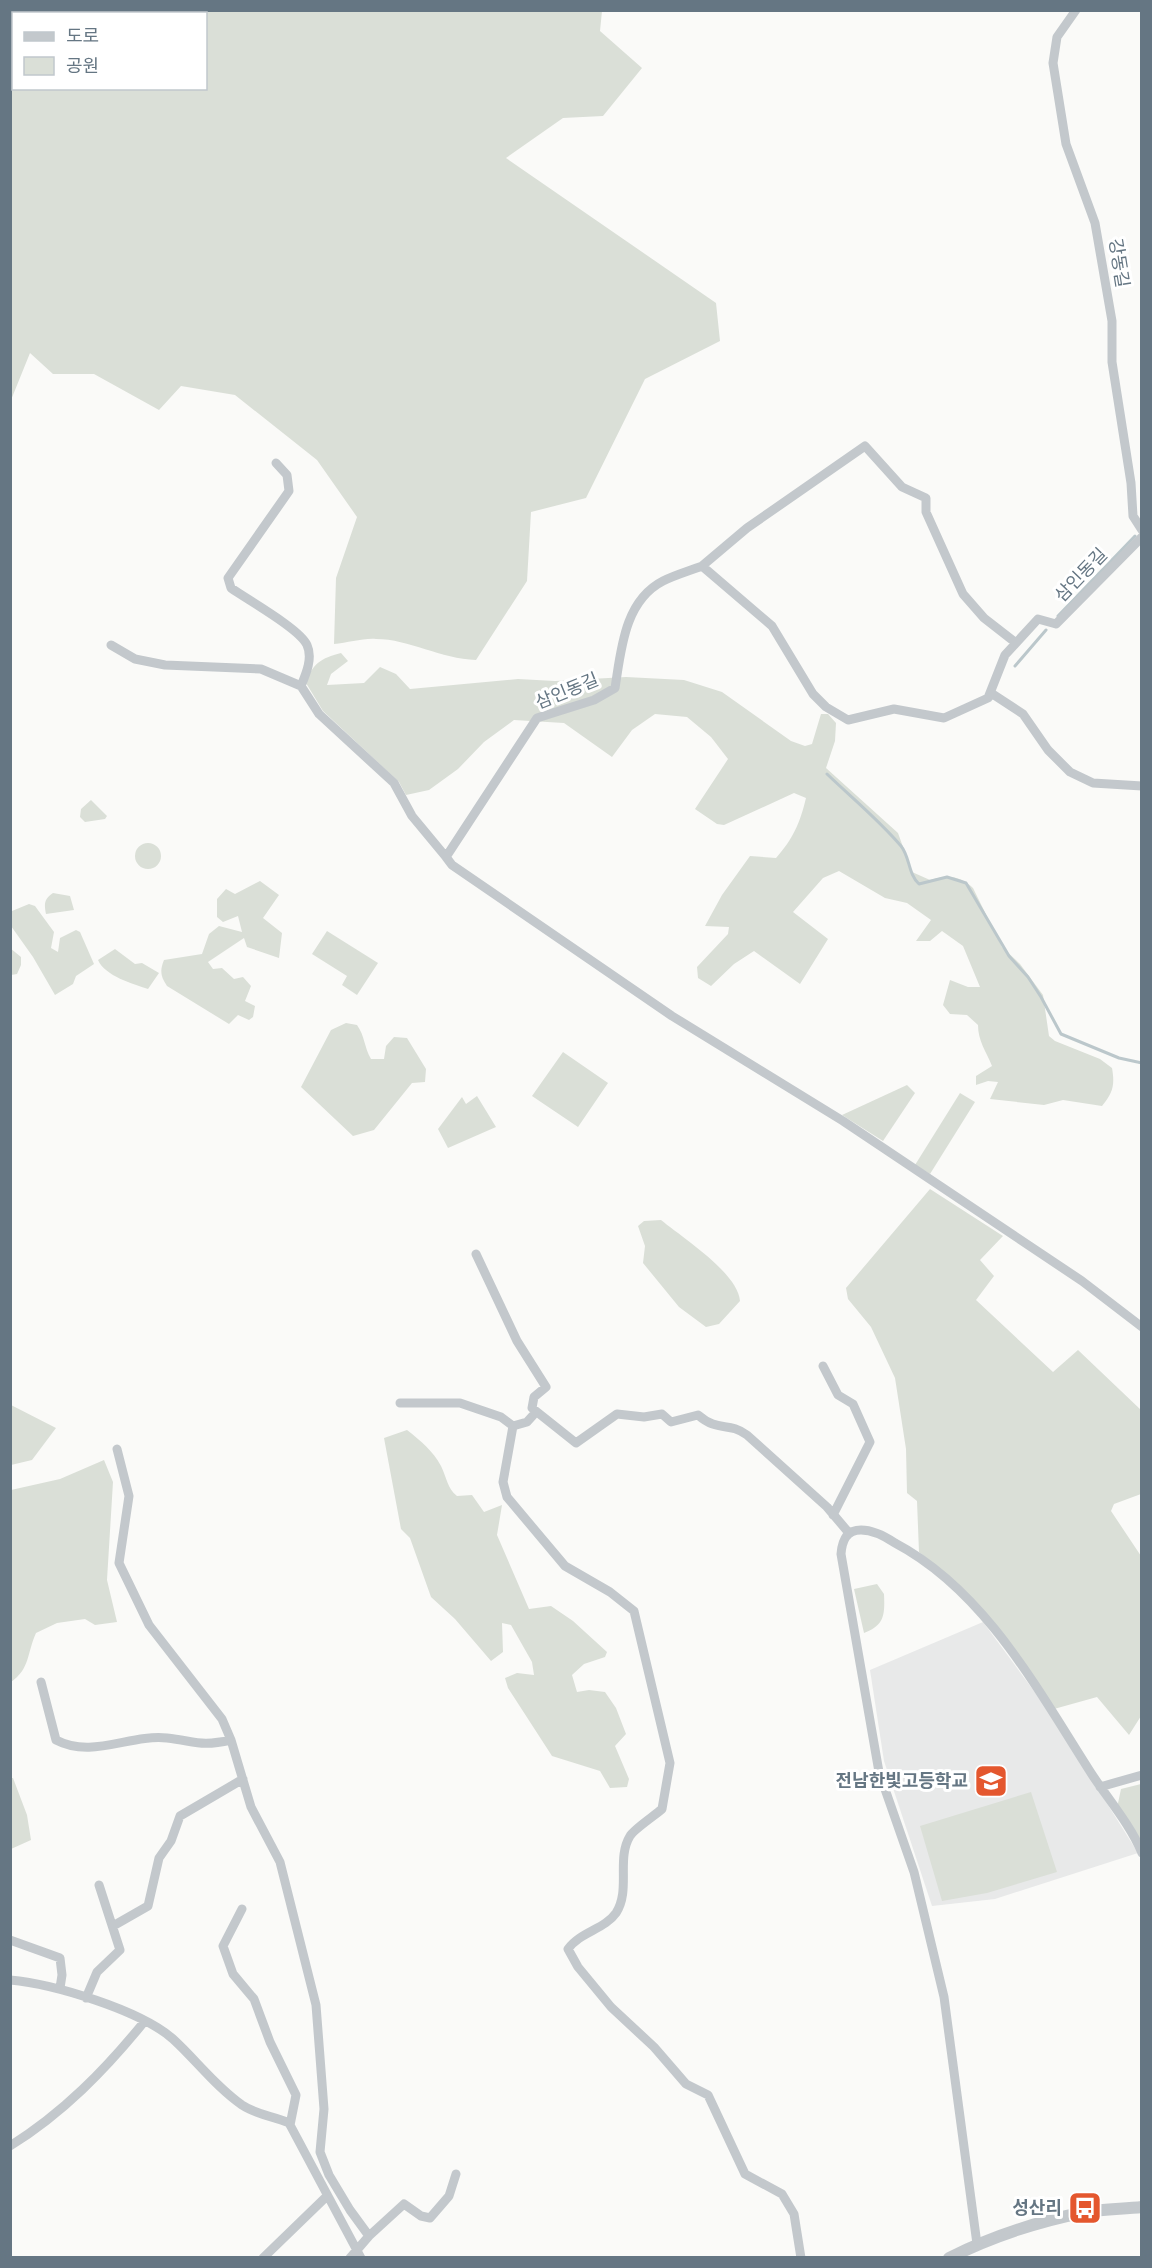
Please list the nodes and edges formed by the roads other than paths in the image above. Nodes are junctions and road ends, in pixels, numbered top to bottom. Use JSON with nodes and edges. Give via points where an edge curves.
{"nodes":[{"id":1,"x":1076,"y":10,"type":"edge"},
{"id":2,"x":276,"y":463,"type":"dead end"},
{"id":3,"x":1142,"y":530,"type":"edge"},
{"id":4,"x":1142,"y":537,"type":"edge"},
{"id":5,"x":702,"y":566,"type":"junction"},
{"id":6,"x":1016,"y":643,"type":"junction"},
{"id":7,"x":111,"y":645,"type":"dead end"},
{"id":8,"x":302,"y":686,"type":"junction"},
{"id":9,"x":991,"y":693,"type":"junction"},
{"id":10,"x":1142,"y":786,"type":"edge"},
{"id":11,"x":446,"y":857,"type":"junction"},
{"id":12,"x":476,"y":1254,"type":"dead end"},
{"id":13,"x":1142,"y":1327,"type":"edge"},
{"id":14,"x":823,"y":1366,"type":"dead end"},
{"id":15,"x":400,"y":1403,"type":"dead end"},
{"id":16,"x":536,"y":1412,"type":"junction"},
{"id":17,"x":513,"y":1426,"type":"junction"},
{"id":18,"x":117,"y":1449,"type":"dead end"},
{"id":19,"x":833,"y":1515,"type":"junction"},
{"id":20,"x":849,"y":1533,"type":"junction"},
{"id":21,"x":41,"y":1682,"type":"dead end"},
{"id":22,"x":231,"y":1740,"type":"junction"},
{"id":23,"x":1142,"y":1776,"type":"edge"},
{"id":24,"x":243,"y":1779,"type":"junction"},
{"id":25,"x":1100,"y":1787,"type":"junction"},
{"id":26,"x":1142,"y":1853,"type":"edge"},
{"id":27,"x":99,"y":1885,"type":"dead end"},
{"id":28,"x":242,"y":1909,"type":"dead end"},
{"id":29,"x":113,"y":1926,"type":"junction"},
{"id":30,"x":10,"y":1940,"type":"edge"},
{"id":31,"x":10,"y":1980,"type":"edge"},
{"id":32,"x":60,"y":1989,"type":"junction"},
{"id":33,"x":86,"y":1998,"type":"junction"},
{"id":34,"x":144,"y":2022,"type":"junction"},
{"id":35,"x":290,"y":2125,"type":"junction"},
{"id":36,"x":10,"y":2146,"type":"edge"},
{"id":37,"x":456,"y":2174,"type":"dead end"},
{"id":38,"x":327,"y":2196,"type":"junction"},
{"id":39,"x":1142,"y":2206,"type":"edge"},
{"id":40,"x":369,"y":2236,"type":"junction"},
{"id":41,"x":977,"y":2244,"type":"junction"},
{"id":42,"x":360,"y":2254,"type":"edge"},
{"id":43,"x":263,"y":2258,"type":"edge"},
{"id":44,"x":350,"y":2258,"type":"edge"},
{"id":45,"x":801,"y":2258,"type":"edge"},
{"id":46,"x":949,"y":2258,"type":"edge"}],
"edges":[{"from":1,"to":3,"type":"street","name":"강동길","via":[[1057,37],[1053,63],[1066,144],[1095,223],[1112,321],[1112,362],[1131,483],[1132,516]]},
{"from":2,"to":8,"type":"street","via":[[287,475],[289,491],[228,578],[231,588],[294,630],[307,645],[309,664]]},
{"from":4,"to":6,"type":"street","name":"삼인동길","via":[[1056,624],[1038,619]]},
{"from":5,"to":6,"type":"street","via":[[747,528],[866,446],[902,487],[926,498],[930,520],[963,594],[984,618]]},
{"from":5,"to":9,"type":"street","via":[[772,626],[813,694],[848,720],[894,710],[944,718],[988,698]]},
{"from":5,"to":11,"type":"street","name":"삼인동길","via":[[661,582],[639,601],[624,633],[615,688],[594,700],[537,718]]},
{"from":6,"to":9,"type":"street","name":"삼인동길","via":[[1005,655]]},
{"from":7,"to":8,"type":"street","via":[[135,659],[165,665],[261,669]]},
{"from":8,"to":11,"type":"street","via":[[319,714],[394,783],[412,816]]},
{"from":9,"to":10,"type":"street","via":[[1023,714],[1048,750],[1070,772],[1093,783]]},
{"from":11,"to":13,"type":"street","via":[[452,865],[672,1016],[843,1121],[1082,1281]]},
{"from":12,"to":16,"type":"street","via":[[517,1341],[546,1387],[534,1397],[532,1408]]},
{"from":14,"to":19,"type":"street","via":[[838,1395],[853,1404],[870,1442]]},
{"from":15,"to":17,"type":"street","via":[[460,1403]]},
{"from":16,"to":17,"type":"street","via":[[526,1422]]},
{"from":16,"to":19,"type":"street","via":[[576,1443],[617,1413],[644,1417],[662,1414],[671,1422],[698,1415],[710,1426],[739,1429]]},
{"from":17,"to":45,"type":"street","via":[[503,1482],[507,1497],[566,1566],[634,1611],[670,1763],[662,1809],[630,1835],[622,1901],[614,1916],[575,1939],[568,1949],[611,2007],[686,2084],[708,2095],[746,2174],[782,2194],[794,2214]]},
{"from":18,"to":22,"type":"street","via":[[129,1496],[119,1549],[121,1568],[149,1625],[222,1719]]},
{"from":19,"to":20,"type":"street"},
{"from":20,"to":25,"type":"street","via":[[866,1530],[906,1548],[980,1612]]},
{"from":20,"to":41,"type":"street","via":[[842,1545],[843,1570],[873,1740],[886,1794],[915,1872],[944,1997]]},
{"from":21,"to":22,"type":"street","via":[[56,1740],[63,1744],[102,1747],[166,1738],[201,1745]]},
{"from":22,"to":24,"type":"street"},
{"from":23,"to":25,"type":"street"},
{"from":24,"to":29,"type":"street","via":[[180,1816],[171,1841],[159,1858],[148,1906]]},
{"from":24,"to":40,"type":"street","via":[[251,1807],[280,1862],[313,1990],[324,2102],[319,2144],[322,2159]]},
{"from":25,"to":26,"type":"street"},
{"from":27,"to":29,"type":"street"},
{"from":28,"to":35,"type":"street","via":[[223,1946],[233,1974],[254,1999],[296,2095]]},
{"from":29,"to":33,"type":"street","via":[[120,1950],[97,1972]]},
{"from":30,"to":32,"type":"street","via":[[60,1958]]},
{"from":31,"to":32,"type":"street"},
{"from":32,"to":33,"type":"street"},
{"from":33,"to":34,"type":"street"},
{"from":34,"to":35,"type":"street","via":[[172,2038],[215,2084],[243,2106]]},
{"from":34,"to":36,"type":"street","via":[[84,2089],[50,2120]]},
{"from":35,"to":38,"type":"street"},
{"from":37,"to":40,"type":"street","via":[[449,2196],[430,2218],[404,2204]]},
{"from":38,"to":42,"type":"street"},
{"from":38,"to":43,"type":"street"},
{"from":39,"to":41,"type":"street","via":[[1049,2220]]},
{"from":40,"to":42,"type":"street"},
{"from":41,"to":46,"type":"street"},
{"from":42,"to":44,"type":"street"}]}
